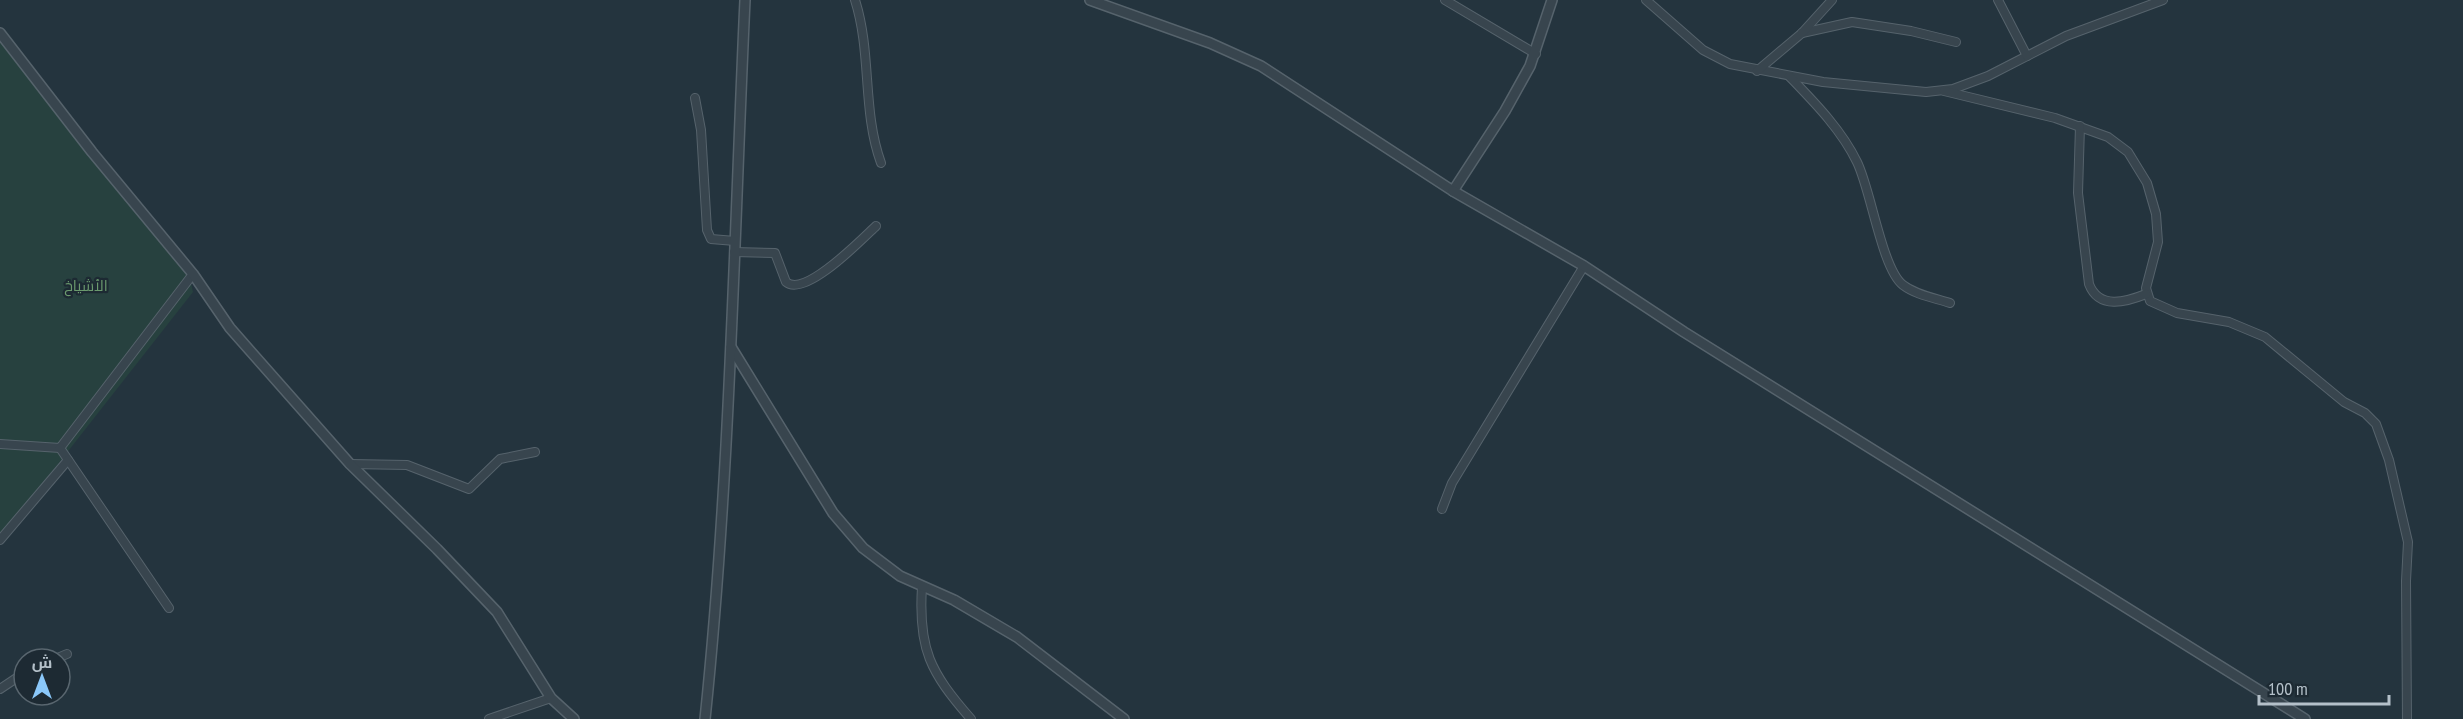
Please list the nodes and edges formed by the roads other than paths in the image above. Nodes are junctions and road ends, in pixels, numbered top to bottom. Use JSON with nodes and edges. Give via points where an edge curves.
{"nodes":[{"id":1,"x":745,"y":0,"type":"edge"},
{"id":2,"x":855,"y":0,"type":"edge"},
{"id":3,"x":1090,"y":0,"type":"edge"},
{"id":4,"x":1445,"y":0,"type":"edge"},
{"id":5,"x":1552,"y":0,"type":"edge"},
{"id":6,"x":1646,"y":0,"type":"edge"},
{"id":7,"x":1832,"y":0,"type":"edge"},
{"id":8,"x":1998,"y":0,"type":"edge"},
{"id":9,"x":2163,"y":0,"type":"edge"},
{"id":10,"x":0,"y":33,"type":"edge"},
{"id":11,"x":1802,"y":33,"type":"junction"},
{"id":12,"x":1956,"y":42,"type":"dead end"},
{"id":13,"x":1536,"y":54,"type":"junction"},
{"id":14,"x":2028,"y":56,"type":"junction"},
{"id":15,"x":1757,"y":71,"type":"junction"},
{"id":16,"x":1788,"y":75,"type":"junction"},
{"id":17,"x":1944,"y":91,"type":"junction"},
{"id":18,"x":695,"y":98,"type":"dead end"},
{"id":19,"x":2080,"y":126,"type":"junction"},
{"id":20,"x":880,"y":163,"type":"dead end"},
{"id":21,"x":1453,"y":191,"type":"junction"},
{"id":22,"x":876,"y":226,"type":"dead end"},
{"id":23,"x":735,"y":242,"type":"junction"},
{"id":24,"x":734,"y":252,"type":"junction"},
{"id":25,"x":1584,"y":266,"type":"junction"},
{"id":26,"x":193,"y":274,"type":"junction"},
{"id":27,"x":2146,"y":294,"type":"junction"},
{"id":28,"x":1950,"y":303,"type":"dead end"},
{"id":29,"x":732,"y":347,"type":"junction"},
{"id":30,"x":0,"y":444,"type":"edge"},
{"id":31,"x":60,"y":448,"type":"junction"},
{"id":32,"x":535,"y":452,"type":"dead end"},
{"id":33,"x":68,"y":460,"type":"junction"},
{"id":34,"x":350,"y":464,"type":"junction"},
{"id":35,"x":1442,"y":509,"type":"dead end"},
{"id":36,"x":0,"y":540,"type":"edge"},
{"id":37,"x":922,"y":586,"type":"junction"},
{"id":38,"x":169,"y":609,"type":"dead end"},
{"id":39,"x":551,"y":698,"type":"junction"},
{"id":40,"x":489,"y":719,"type":"edge"},
{"id":41,"x":574,"y":719,"type":"edge"},
{"id":42,"x":705,"y":719,"type":"edge"},
{"id":43,"x":971,"y":719,"type":"edge"},
{"id":44,"x":1124,"y":719,"type":"edge"},
{"id":45,"x":2306,"y":719,"type":"edge"},
{"id":46,"x":2407,"y":719,"type":"edge"}],
"edges":[{"from":1,"to":23,"type":"street"},
{"from":2,"to":20,"type":"street"},
{"from":3,"to":21,"type":"street","via":[[1210,43],[1261,66]]},
{"from":4,"to":13,"type":"street"},
{"from":5,"to":13,"type":"street"},
{"from":6,"to":15,"type":"street","via":[[1713,57]]},
{"from":7,"to":11,"type":"street"},
{"from":8,"to":14,"type":"street"},
{"from":9,"to":14,"type":"street","via":[[2066,36]]},
{"from":10,"to":26,"type":"street"},
{"from":11,"to":12,"type":"street","via":[[1852,22]]},
{"from":11,"to":15,"type":"street"},
{"from":13,"to":21,"type":"street","via":[[1505,111]]},
{"from":14,"to":17,"type":"street","via":[[1988,76]]},
{"from":15,"to":16,"type":"street"},
{"from":16,"to":17,"type":"street","via":[[1863,87]]},
{"from":16,"to":28,"type":"street","via":[[1822,111],[1853,153],[1898,280],[1911,290]]},
{"from":17,"to":19,"type":"street"},
{"from":18,"to":23,"type":"street","via":[[707,230],[711,239]]},
{"from":19,"to":27,"type":"street","via":[[2121,145],[2147,183],[2157,214],[2158,235]]},
{"from":19,"to":27,"type":"street","via":[[2078,193],[2091,290],[2107,302]]},
{"from":21,"to":25,"type":"street"},
{"from":22,"to":24,"type":"street","via":[[827,268],[795,285],[786,282],[776,253]]},
{"from":23,"to":24,"type":"street"},
{"from":24,"to":29,"type":"street"},
{"from":25,"to":35,"type":"street","via":[[1455,477]]},
{"from":25,"to":45,"type":"street"},
{"from":26,"to":31,"type":"street"},
{"from":26,"to":34,"type":"street","via":[[231,328]]},
{"from":27,"to":46,"type":"street","via":[[2164,309],[2229,322],[2265,337],[2376,424],[2389,460],[2408,542]]},
{"from":29,"to":37,"type":"street","via":[[832,513],[881,564]]},
{"from":29,"to":42,"type":"street"},
{"from":30,"to":31,"type":"street"},
{"from":31,"to":33,"type":"street"},
{"from":32,"to":34,"type":"street","via":[[500,459],[469,489],[406,465]]},
{"from":33,"to":36,"type":"street"},
{"from":33,"to":38,"type":"street"},
{"from":34,"to":39,"type":"street","via":[[496,612]]},
{"from":37,"to":43,"type":"street","via":[[922,641],[931,664]]},
{"from":37,"to":44,"type":"street","via":[[997,624]]},
{"from":39,"to":40,"type":"street"},
{"from":39,"to":41,"type":"street"}]}
